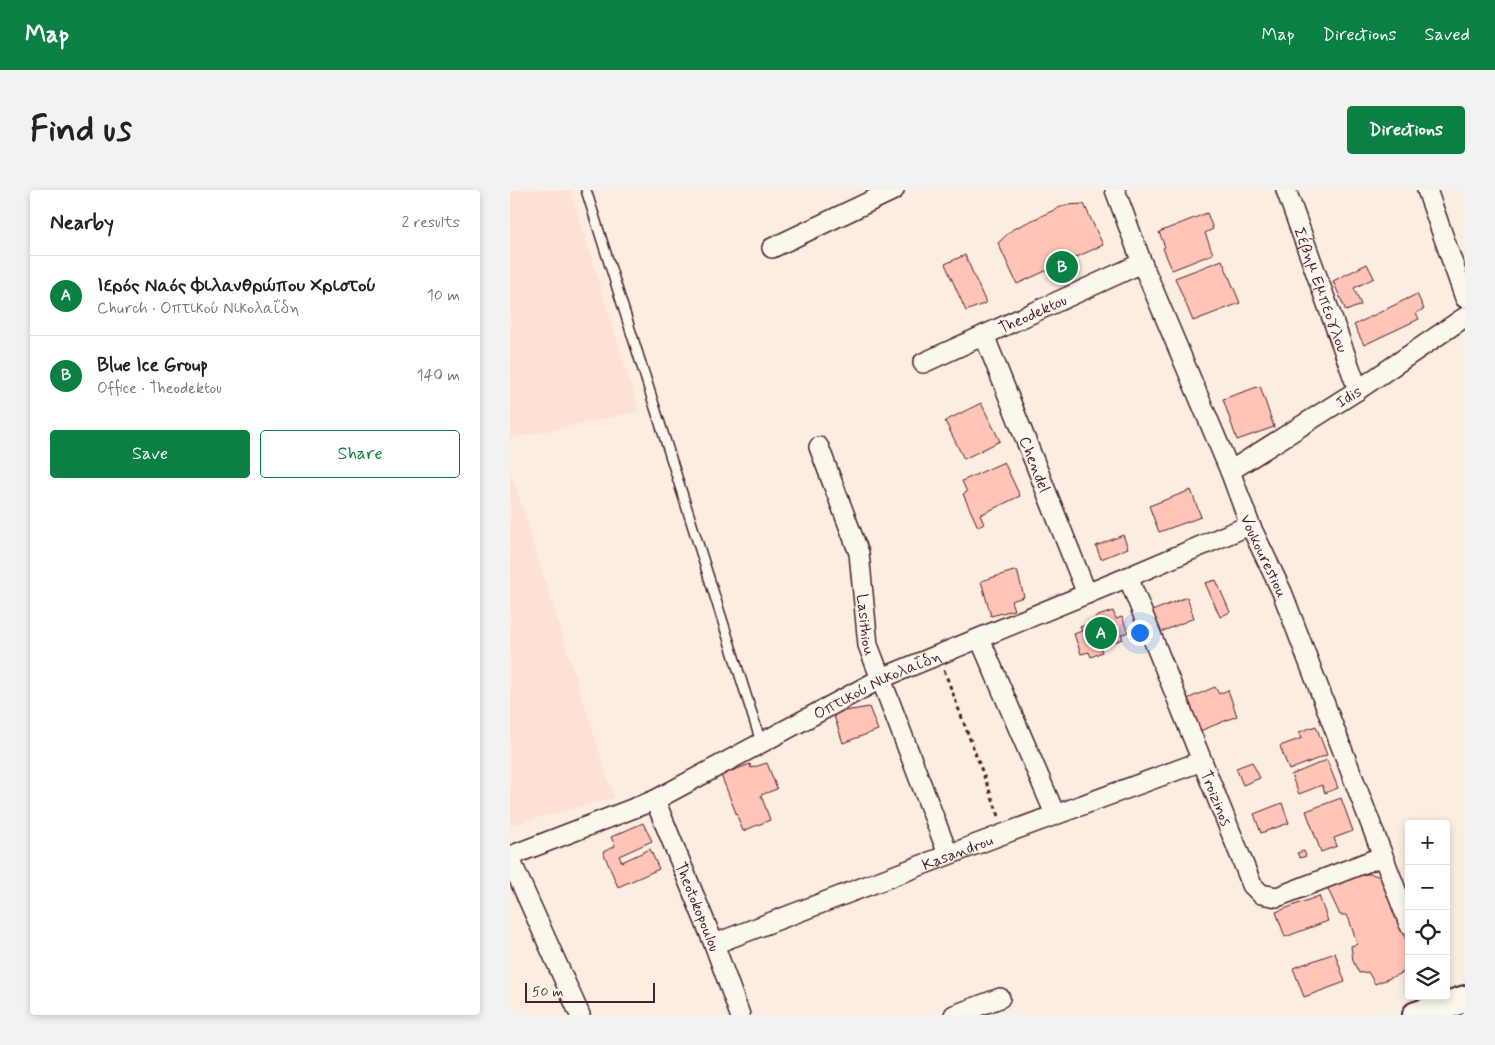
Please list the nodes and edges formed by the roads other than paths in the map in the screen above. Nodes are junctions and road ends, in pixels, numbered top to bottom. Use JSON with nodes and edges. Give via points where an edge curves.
{"nodes":[{"id":1,"x":586,"y":190,"type":"edge"},
{"id":2,"x":894,"y":190,"type":"edge"},
{"id":3,"x":1115,"y":190,"type":"edge"},
{"id":4,"x":1286,"y":190,"type":"edge"},
{"id":5,"x":1427,"y":190,"type":"edge"},
{"id":6,"x":772,"y":248,"type":"dead end"},
{"id":7,"x":1142,"y":263,"type":"junction"},
{"id":8,"x":1465,"y":298,"type":"edge"},
{"id":9,"x":1465,"y":317,"type":"edge"},
{"id":10,"x":984,"y":335,"type":"junction"},
{"id":11,"x":922,"y":363,"type":"dead end"},
{"id":12,"x":1358,"y":390,"type":"junction"},
{"id":13,"x":819,"y":447,"type":"dead end"},
{"id":14,"x":1230,"y":470,"type":"junction"},
{"id":15,"x":1250,"y":525,"type":"junction"},
{"id":16,"x":1128,"y":578,"type":"junction"},
{"id":17,"x":1087,"y":594,"type":"junction"},
{"id":18,"x":980,"y":639,"type":"junction"},
{"id":19,"x":882,"y":678,"type":"junction"},
{"id":20,"x":761,"y":742,"type":"junction"},
{"id":21,"x":1202,"y":761,"type":"junction"},
{"id":22,"x":655,"y":800,"type":"junction"},
{"id":23,"x":1055,"y":814,"type":"junction"},
{"id":24,"x":948,"y":854,"type":"junction"},
{"id":25,"x":1383,"y":856,"type":"junction"},
{"id":26,"x":510,"y":858,"type":"edge"},
{"id":27,"x":1405,"y":914,"type":"edge"},
{"id":28,"x":714,"y":944,"type":"junction"},
{"id":29,"x":1000,"y":998,"type":"dead end"},
{"id":30,"x":1465,"y":999,"type":"edge"},
{"id":31,"x":1431,"y":1006,"type":"edge"},
{"id":32,"x":580,"y":1015,"type":"edge"},
{"id":33,"x":740,"y":1015,"type":"edge"},
{"id":34,"x":954,"y":1015,"type":"edge"}],
"edges":[{"from":1,"to":20,"type":"lane"},
{"from":2,"to":6,"type":"street"},
{"from":3,"to":7,"type":"street","name":"Voukourestiou"},
{"from":4,"to":12,"type":"street","name":"Σέβημ Εμπεογλου"},
{"from":5,"to":8,"type":"street"},
{"from":7,"to":10,"type":"street","name":"Theodektou"},
{"from":7,"to":14,"type":"street","name":"Voukourestiou"},
{"from":9,"to":12,"type":"street","name":"Idis"},
{"from":10,"to":11,"type":"street","name":"Theodektou"},
{"from":10,"to":17,"type":"street","name":"Chendel"},
{"from":12,"to":14,"type":"street","name":"Idis"},
{"from":13,"to":19,"type":"street","name":"Lasithiou","via":[[859,553],[868,645]]},
{"from":14,"to":15,"type":"street","name":"Voukourestiou"},
{"from":15,"to":16,"type":"street","name":"Οπτικού Νικολαΐδη"},
{"from":15,"to":25,"type":"street","name":"Voukourestiou","via":[[1282,592]]},
{"from":16,"to":17,"type":"street","name":"Οπτικού Νικολαΐδη"},
{"from":16,"to":21,"type":"street","name":"Troizinos"},
{"from":17,"to":18,"type":"street","name":"Οπτικού Νικολαΐδη"},
{"from":18,"to":19,"type":"street","name":"Οπτικού Νικολαΐδη"},
{"from":18,"to":23,"type":"street"},
{"from":19,"to":20,"type":"street","name":"Οπτικού Νικολαΐδη"},
{"from":19,"to":24,"type":"street","name":"Lasithiou"},
{"from":20,"to":22,"type":"street","name":"Οπτικού Νικολαΐδη"},
{"from":21,"to":23,"type":"street","name":"Kasandrou"},
{"from":21,"to":25,"type":"street","name":"Troizinos","via":[[1252,885],[1261,894],[1277,897]]},
{"from":22,"to":26,"type":"street","name":"Οπτικού Νικολαΐδη"},
{"from":22,"to":28,"type":"street","name":"Theotokopoulou"},
{"from":23,"to":24,"type":"street","name":"Kasandrou"},
{"from":24,"to":28,"type":"street","name":"Kasandrou"},
{"from":25,"to":27,"type":"street","name":"Voukourestiou"},
{"from":26,"to":32,"type":"street"},
{"from":28,"to":33,"type":"street","name":"Theotokopoulou"},
{"from":29,"to":34,"type":"street"},
{"from":30,"to":31,"type":"main road"}]}
